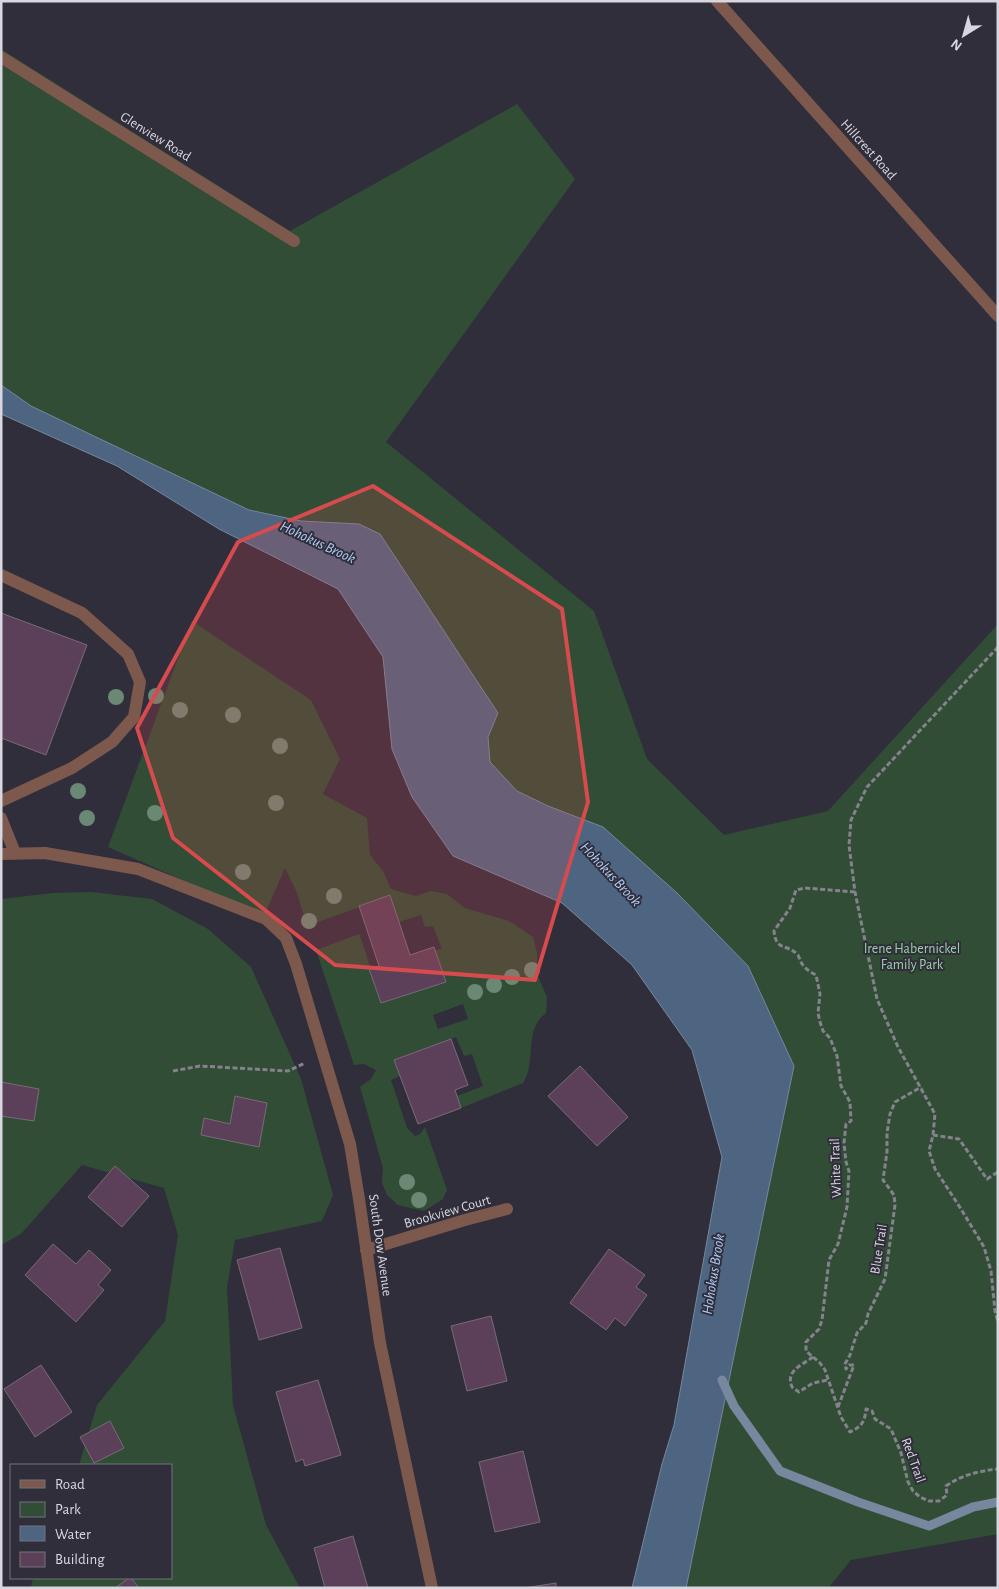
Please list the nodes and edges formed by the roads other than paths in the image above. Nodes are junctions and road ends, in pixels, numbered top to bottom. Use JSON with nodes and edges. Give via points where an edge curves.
{"nodes":[{"id":1,"x":718,"y":1,"type":"edge"},
{"id":2,"x":1,"y":58,"type":"edge"},
{"id":3,"x":294,"y":241,"type":"dead end"},
{"id":4,"x":998,"y":316,"type":"edge"},
{"id":5,"x":1,"y":575,"type":"edge"},
{"id":6,"x":1,"y":801,"type":"edge"},
{"id":7,"x":1,"y":818,"type":"edge"},
{"id":8,"x":15,"y":853,"type":"junction"},
{"id":9,"x":1,"y":854,"type":"edge"},
{"id":10,"x":507,"y":1209,"type":"dead end"},
{"id":11,"x":366,"y":1250,"type":"junction"},
{"id":12,"x":432,"y":1588,"type":"edge"}],
"edges":[{"from":1,"to":4,"type":"street","name":"Hillcrest Road"},
{"from":2,"to":3,"type":"street","name":"Glenview Road"},
{"from":5,"to":6,"type":"street","via":[[82,613],[128,654],[140,682],[134,717],[112,742],[72,768]]},
{"from":7,"to":8,"type":"street"},
{"from":8,"to":9,"type":"street"},
{"from":8,"to":11,"type":"street","name":"South Dow Avenue","via":[[45,853],[138,868],[266,919],[286,938],[350,1144]]},
{"from":10,"to":11,"type":"street","name":"Brookview Court"},
{"from":11,"to":12,"type":"street","name":"South Dow Avenue","via":[[380,1343]]}]}
